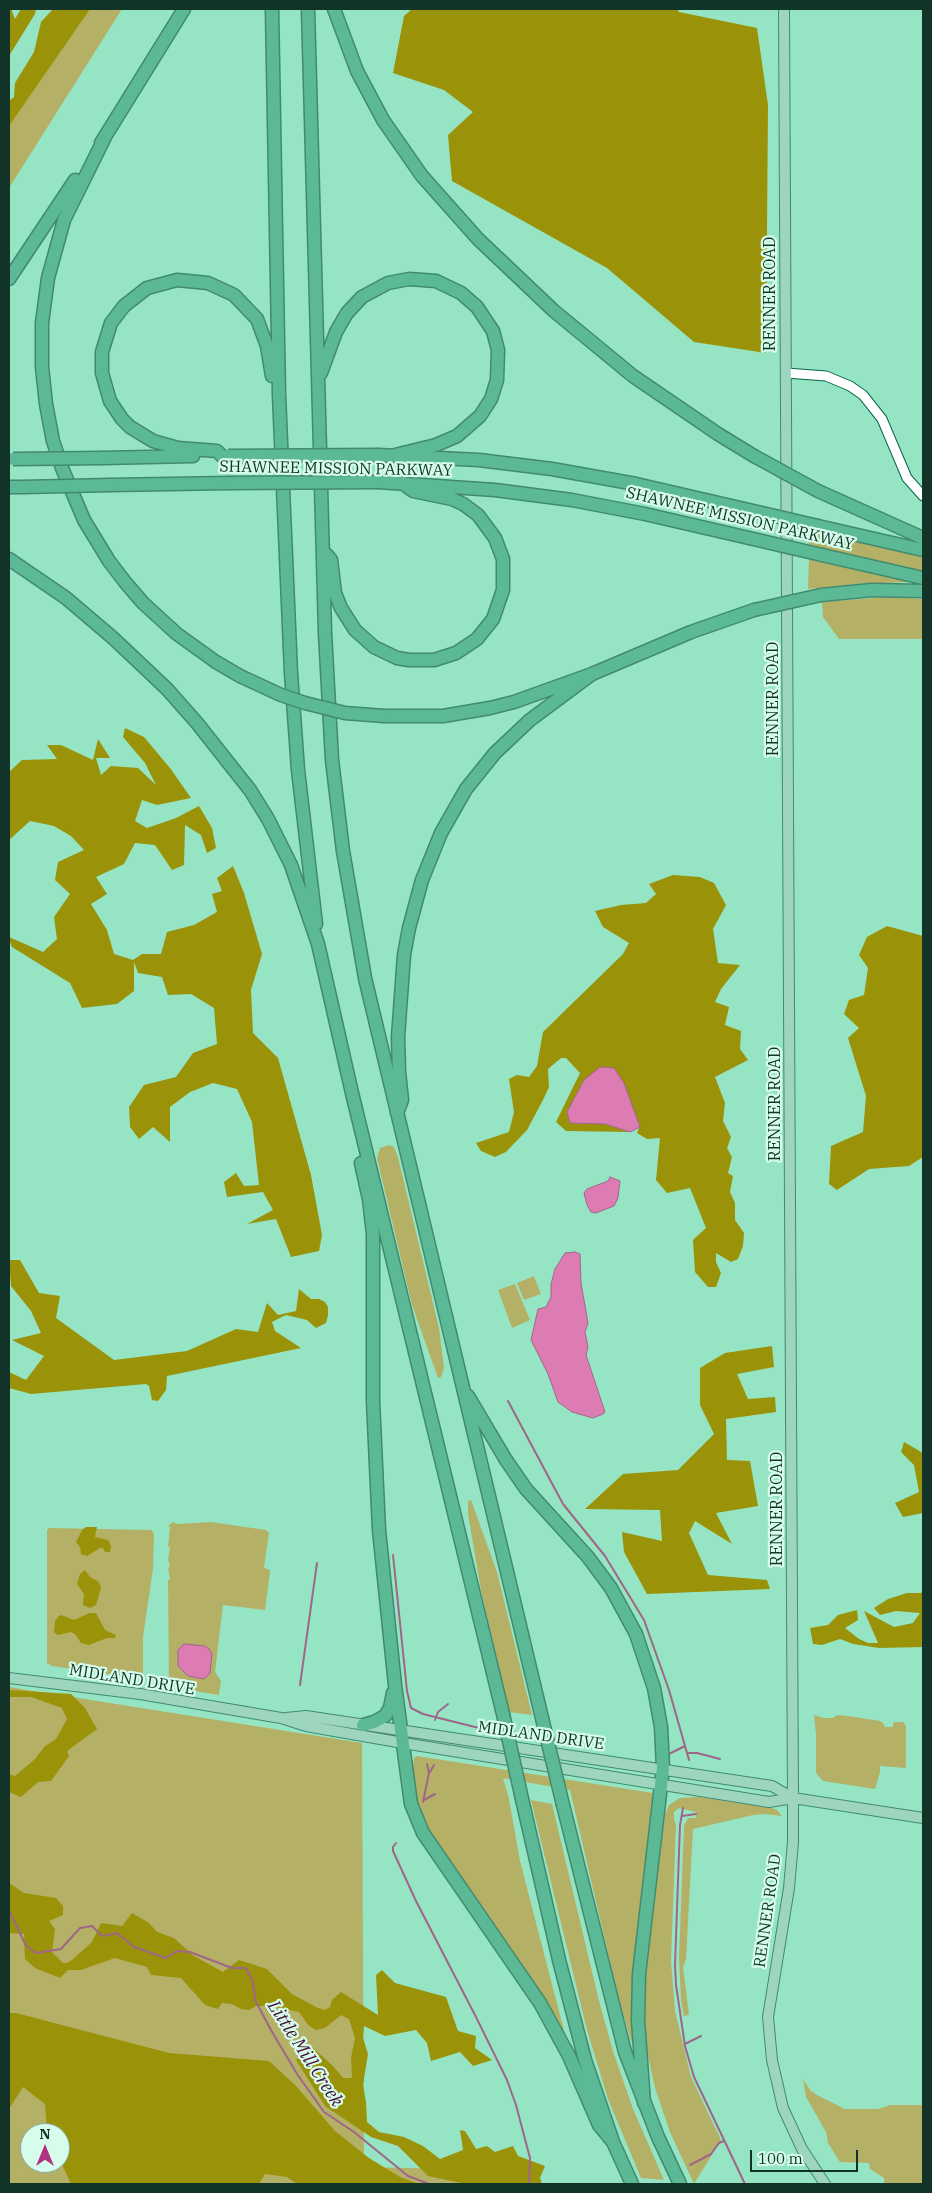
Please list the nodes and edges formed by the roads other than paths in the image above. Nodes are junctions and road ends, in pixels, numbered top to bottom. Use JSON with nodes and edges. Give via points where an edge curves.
{"nodes":[{"id":1,"x":184,"y":9,"type":"edge"},
{"id":2,"x":272,"y":9,"type":"edge"},
{"id":3,"x":308,"y":9,"type":"edge"},
{"id":4,"x":334,"y":9,"type":"edge"},
{"id":5,"x":784,"y":9,"type":"edge"},
{"id":6,"x":104,"y":137,"type":"junction"},
{"id":7,"x":9,"y":279,"type":"edge"},
{"id":8,"x":786,"y":373,"type":"junction"},
{"id":9,"x":318,"y":380,"type":"junction"},
{"id":10,"x":280,"y":395,"type":"junction"},
{"id":11,"x":395,"y":455,"type":"junction"},
{"id":12,"x":225,"y":456,"type":"junction"},
{"id":13,"x":11,"y":459,"type":"edge"},
{"id":14,"x":402,"y":483,"type":"junction"},
{"id":15,"x":9,"y":487,"type":"edge"},
{"id":16,"x":923,"y":496,"type":"edge"},
{"id":17,"x":923,"y":538,"type":"edge"},
{"id":18,"x":323,"y":550,"type":"junction"},
{"id":19,"x":923,"y":550,"type":"edge"},
{"id":20,"x":9,"y":559,"type":"edge"},
{"id":21,"x":923,"y":578,"type":"edge"},
{"id":22,"x":923,"y":591,"type":"edge"},
{"id":23,"x":592,"y":674,"type":"junction"},
{"id":24,"x":318,"y":944,"type":"junction"},
{"id":25,"x":352,"y":1093,"type":"junction"},
{"id":26,"x":397,"y":1114,"type":"junction"},
{"id":27,"x":462,"y":1386,"type":"junction"},
{"id":28,"x":9,"y":1678,"type":"edge"},
{"id":29,"x":394,"y":1685,"type":"junction"},
{"id":30,"x":281,"y":1718,"type":"junction"},
{"id":31,"x":363,"y":1725,"type":"junction"},
{"id":32,"x":402,"y":1730,"type":"junction"},
{"id":33,"x":403,"y":1744,"type":"junction"},
{"id":34,"x":662,"y":1768,"type":"junction"},
{"id":35,"x":661,"y":1785,"type":"junction"},
{"id":36,"x":793,"y":1798,"type":"junction"},
{"id":37,"x":923,"y":1818,"type":"edge"},
{"id":38,"x":644,"y":2103,"type":"junction"},
{"id":39,"x":613,"y":2142,"type":"junction"},
{"id":40,"x":632,"y":2184,"type":"edge"},
{"id":41,"x":680,"y":2184,"type":"edge"},
{"id":42,"x":825,"y":2184,"type":"edge"}],
"edges":[{"from":1,"to":6,"type":"highway"},
{"from":2,"to":10,"type":"highway"},
{"from":3,"to":9,"type":"highway"},
{"from":4,"to":17,"type":"highway","bridge":true,"via":[[357,71],[383,120],[422,176],[478,239],[554,312],[671,403],[754,456],[818,491]]},
{"from":5,"to":8,"type":"main road","name":"RENNER ROAD"},
{"from":6,"to":7,"type":"highway"},
{"from":6,"to":23,"type":"highway","bridge":true,"via":[[64,220],[48,278],[42,324],[42,367],[53,441],[65,476],[84,520],[109,561],[143,603],[177,634],[240,676],[281,695],[345,713],[443,716],[490,708]]},
{"from":8,"to":16,"type":"street","via":[[826,376],[863,395],[882,419],[907,478]]},
{"from":8,"to":36,"type":"main road","name":"RENNER ROAD"},
{"from":9,"to":11,"type":"highway","via":[[336,332],[347,313],[362,297],[378,287],[398,280],[427,279],[454,288],[470,299],[488,322],[498,350],[497,380],[491,399],[480,416],[457,436]]},
{"from":9,"to":18,"type":"highway"},
{"from":10,"to":12,"type":"highway","via":[[273,389],[271,362],[261,327],[250,309],[226,290],[198,280],[171,280],[147,288],[124,306],[111,323],[101,362],[104,383],[116,411],[130,427],[153,441],[178,448],[217,450]]},
{"from":10,"to":24,"type":"highway","via":[[294,721]]},
{"from":11,"to":12,"type":"highway","name":"SHAWNEE MISSION PARKWAY","bridge":true},
{"from":11,"to":19,"type":"highway","name":"SHAWNEE MISSION PARKWAY","bridge":true,"via":[[479,460],[636,484]]},
{"from":12,"to":13,"type":"highway","name":"SHAWNEE MISSION PARKWAY","bridge":true},
{"from":14,"to":15,"type":"highway","name":"SHAWNEE MISSION PARKWAY","bridge":true},
{"from":14,"to":18,"type":"highway","via":[[413,491],[452,498],[463,504],[478,515],[495,538],[503,559],[503,590],[498,610],[477,639],[456,653],[434,660],[409,660],[374,647],[355,630],[341,608],[335,593],[331,560]]},
{"from":14,"to":21,"type":"highway","name":"SHAWNEE MISSION PARKWAY","bridge":true,"via":[[564,499],[645,514]]},
{"from":18,"to":26,"type":"highway","via":[[329,724],[343,850],[365,978]]},
{"from":20,"to":24,"type":"highway","via":[[92,619],[137,660],[197,723],[250,790],[268,819],[292,865]]},
{"from":22,"to":23,"type":"highway","bridge":true,"via":[[872,590],[821,595],[754,610],[691,632]]},
{"from":23,"to":26,"type":"highway","via":[[537,714],[495,754],[453,809],[431,855],[415,902],[404,955],[398,1037],[402,1100]]},
{"from":24,"to":25,"type":"highway"},
{"from":25,"to":29,"type":"highway","via":[[350,1114],[369,1199],[373,1234],[376,1480]]},
{"from":25,"to":39,"type":"highway","bridge":true,"via":[[577,2028]]},
{"from":26,"to":27,"type":"highway"},
{"from":27,"to":34,"type":"highway","via":[[516,1476],[588,1557],[628,1617],[644,1652],[654,1688],[661,1727]]},
{"from":27,"to":38,"type":"highway","bridge":true,"via":[[625,2052]]},
{"from":28,"to":30,"type":"main road","name":"MIDLAND DRIVE","via":[[140,1694]]},
{"from":29,"to":31,"type":"highway","via":[[388,1712],[379,1720]]},
{"from":29,"to":32,"type":"highway"},
{"from":30,"to":31,"type":"main road","name":"MIDLAND DRIVE","via":[[306,1716]]},
{"from":30,"to":33,"type":"main road","name":"MIDLAND DRIVE","via":[[306,1726]]},
{"from":31,"to":32,"type":"main road","name":"MIDLAND DRIVE"},
{"from":32,"to":33,"type":"highway"},
{"from":32,"to":34,"type":"main road","name":"MIDLAND DRIVE"},
{"from":33,"to":35,"type":"main road","name":"MIDLAND DRIVE"},
{"from":33,"to":39,"type":"highway","via":[[411,1804],[423,1833],[533,1991],[569,2056],[599,2125]]},
{"from":34,"to":35,"type":"highway"},
{"from":34,"to":36,"type":"main road","name":"MIDLAND DRIVE","via":[[772,1786]]},
{"from":35,"to":36,"type":"main road","name":"MIDLAND DRIVE","via":[[769,1802]]},
{"from":35,"to":38,"type":"highway","via":[[639,1974],[638,2020]]},
{"from":36,"to":37,"type":"main road","name":"MIDLAND DRIVE"},
{"from":36,"to":42,"type":"main road","name":"RENNER ROAD","via":[[789,1888],[769,2010],[770,2046],[783,2108],[802,2149]]},
{"from":38,"to":41,"type":"highway"},
{"from":39,"to":40,"type":"highway"}]}
